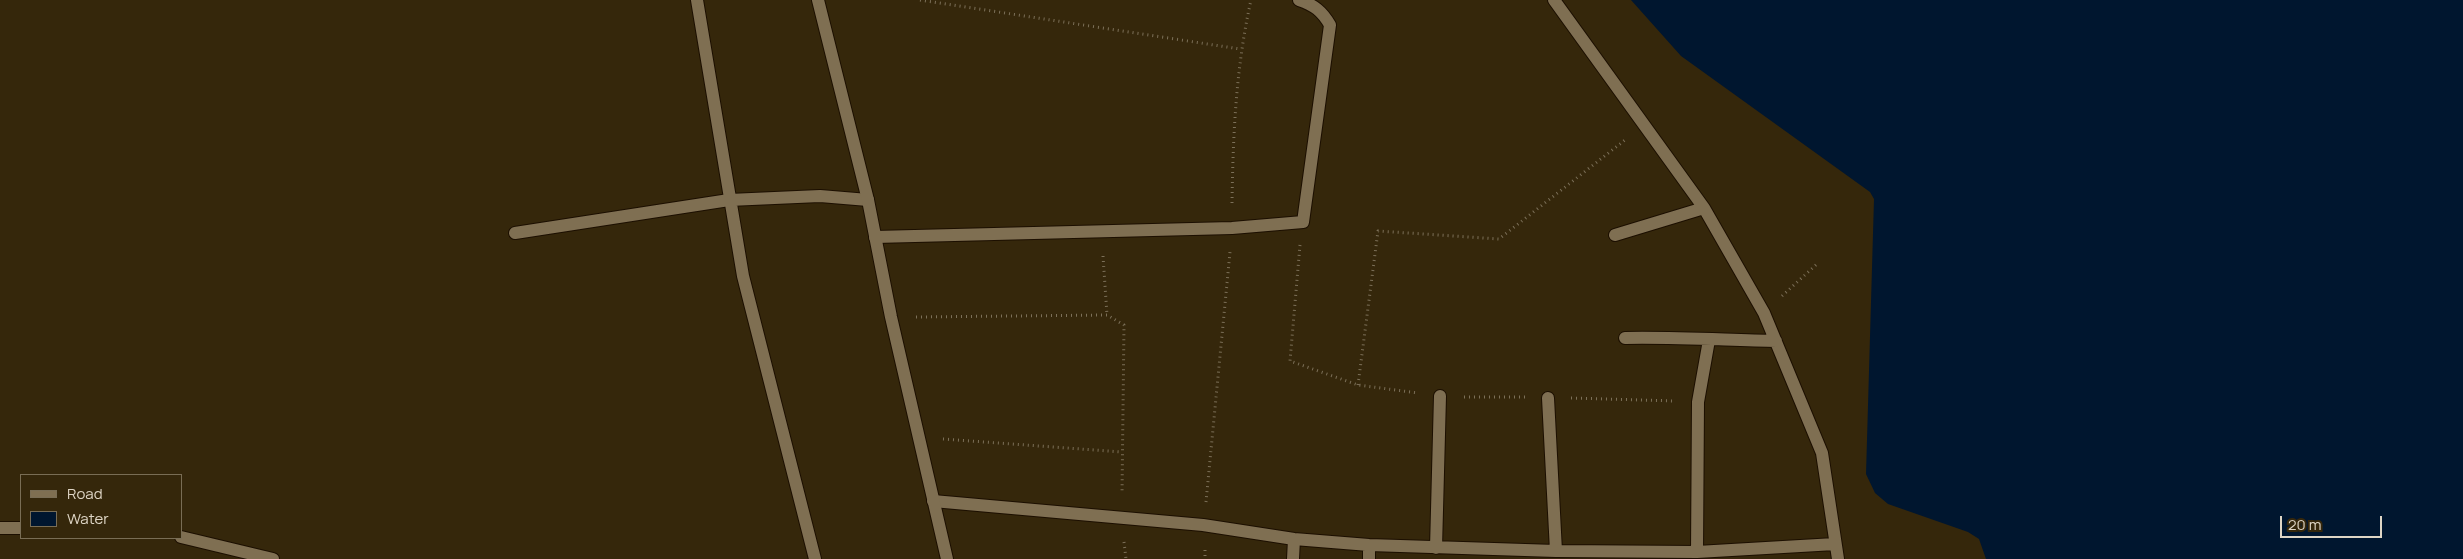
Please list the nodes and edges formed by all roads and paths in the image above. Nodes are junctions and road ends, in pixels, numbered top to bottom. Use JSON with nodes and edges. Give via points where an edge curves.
{"nodes":[{"id":1,"x":697,"y":0,"type":"edge"},
{"id":2,"x":818,"y":0,"type":"edge"},
{"id":3,"x":920,"y":0,"type":"edge"},
{"id":4,"x":1251,"y":0,"type":"edge"},
{"id":5,"x":1299,"y":0,"type":"edge"},
{"id":6,"x":1554,"y":0,"type":"edge"},
{"id":7,"x":1240,"y":49,"type":"junction"},
{"id":8,"x":1644,"y":126,"type":"junction"},
{"id":9,"x":729,"y":200,"type":"junction"},
{"id":10,"x":868,"y":200,"type":"junction"},
{"id":11,"x":1704,"y":208,"type":"junction"},
{"id":12,"x":1303,"y":222,"type":"junction"},
{"id":13,"x":1232,"y":228,"type":"junction"},
{"id":14,"x":1101,"y":232,"type":"junction"},
{"id":15,"x":515,"y":233,"type":"dead end"},
{"id":16,"x":1616,"y":235,"type":"dead end"},
{"id":17,"x":875,"y":237,"type":"junction"},
{"id":18,"x":1817,"y":264,"type":"dead end"},
{"id":19,"x":1764,"y":313,"type":"junction"},
{"id":20,"x":1107,"y":316,"type":"junction"},
{"id":21,"x":891,"y":317,"type":"junction"},
{"id":22,"x":1625,"y":338,"type":"dead end"},
{"id":23,"x":1709,"y":340,"type":"junction"},
{"id":24,"x":1776,"y":341,"type":"junction"},
{"id":25,"x":1358,"y":384,"type":"junction"},
{"id":26,"x":1440,"y":396,"type":"junction"},
{"id":27,"x":1548,"y":398,"type":"junction"},
{"id":28,"x":1698,"y":402,"type":"junction"},
{"id":29,"x":919,"y":437,"type":"junction"},
{"id":30,"x":1122,"y":452,"type":"junction"},
{"id":31,"x":933,"y":501,"type":"junction"},
{"id":32,"x":1121,"y":517,"type":"junction"},
{"id":33,"x":1204,"y":524,"type":"junction"},
{"id":34,"x":0,"y":528,"type":"edge"},
{"id":35,"x":20,"y":528,"type":"edge"},
{"id":36,"x":182,"y":537,"type":"edge"},
{"id":37,"x":1294,"y":539,"type":"junction"},
{"id":38,"x":1835,"y":544,"type":"junction"},
{"id":39,"x":1369,"y":545,"type":"junction"},
{"id":40,"x":1436,"y":548,"type":"junction"},
{"id":41,"x":1556,"y":551,"type":"junction"},
{"id":42,"x":1697,"y":552,"type":"junction"},
{"id":43,"x":1452,"y":554,"type":"edge"},
{"id":44,"x":1601,"y":555,"type":"edge"},
{"id":45,"x":273,"y":559,"type":"edge"},
{"id":46,"x":815,"y":559,"type":"edge"},
{"id":47,"x":947,"y":559,"type":"edge"},
{"id":48,"x":1293,"y":559,"type":"edge"},
{"id":49,"x":1369,"y":559,"type":"edge"},
{"id":50,"x":1838,"y":559,"type":"edge"}],
"edges":[{"from":1,"to":9,"type":"street"},
{"from":2,"to":10,"type":"street"},
{"from":3,"to":7,"type":"path"},
{"from":4,"to":7,"type":"path"},
{"from":5,"to":12,"type":"street","via":[[1314,5],[1330,25]]},
{"from":6,"to":8,"type":"street"},
{"from":7,"to":13,"type":"path","via":[[1233,134]]},
{"from":8,"to":11,"type":"street"},
{"from":8,"to":25,"type":"path","via":[[1499,239],[1378,231]]},
{"from":9,"to":10,"type":"street","via":[[820,196]]},
{"from":9,"to":15,"type":"street"},
{"from":9,"to":46,"type":"street","via":[[743,276]]},
{"from":10,"to":17,"type":"street"},
{"from":11,"to":16,"type":"street"},
{"from":11,"to":19,"type":"street"},
{"from":12,"to":13,"type":"street"},
{"from":12,"to":25,"type":"path","via":[[1290,361]]},
{"from":13,"to":14,"type":"street"},
{"from":13,"to":33,"type":"path"},
{"from":14,"to":17,"type":"street"},
{"from":14,"to":20,"type":"path"},
{"from":17,"to":21,"type":"street"},
{"from":18,"to":19,"type":"path"},
{"from":19,"to":24,"type":"street"},
{"from":20,"to":21,"type":"path"},
{"from":20,"to":30,"type":"path","via":[[1124,325]]},
{"from":21,"to":29,"type":"street"},
{"from":22,"to":23,"type":"street"},
{"from":23,"to":24,"type":"street"},
{"from":23,"to":28,"type":"street"},
{"from":24,"to":38,"type":"street","via":[[1822,453]]},
{"from":25,"to":26,"type":"path"},
{"from":26,"to":27,"type":"path"},
{"from":26,"to":40,"type":"street"},
{"from":27,"to":28,"type":"path"},
{"from":27,"to":41,"type":"street"},
{"from":28,"to":42,"type":"street"},
{"from":29,"to":30,"type":"path"},
{"from":29,"to":31,"type":"street"},
{"from":30,"to":32,"type":"path"},
{"from":31,"to":32,"type":"street"},
{"from":31,"to":47,"type":"street"},
{"from":32,"to":33,"type":"street"},
{"from":33,"to":37,"type":"street"},
{"from":34,"to":35,"type":"street"},
{"from":36,"to":45,"type":"street"},
{"from":37,"to":39,"type":"street"},
{"from":37,"to":48,"type":"street"},
{"from":38,"to":42,"type":"street"},
{"from":38,"to":50,"type":"street"},
{"from":39,"to":40,"type":"street"},
{"from":39,"to":49,"type":"street"},
{"from":40,"to":43,"type":"street"},
{"from":41,"to":43,"type":"street"},
{"from":41,"to":44,"type":"street"},
{"from":42,"to":44,"type":"street"}]}
